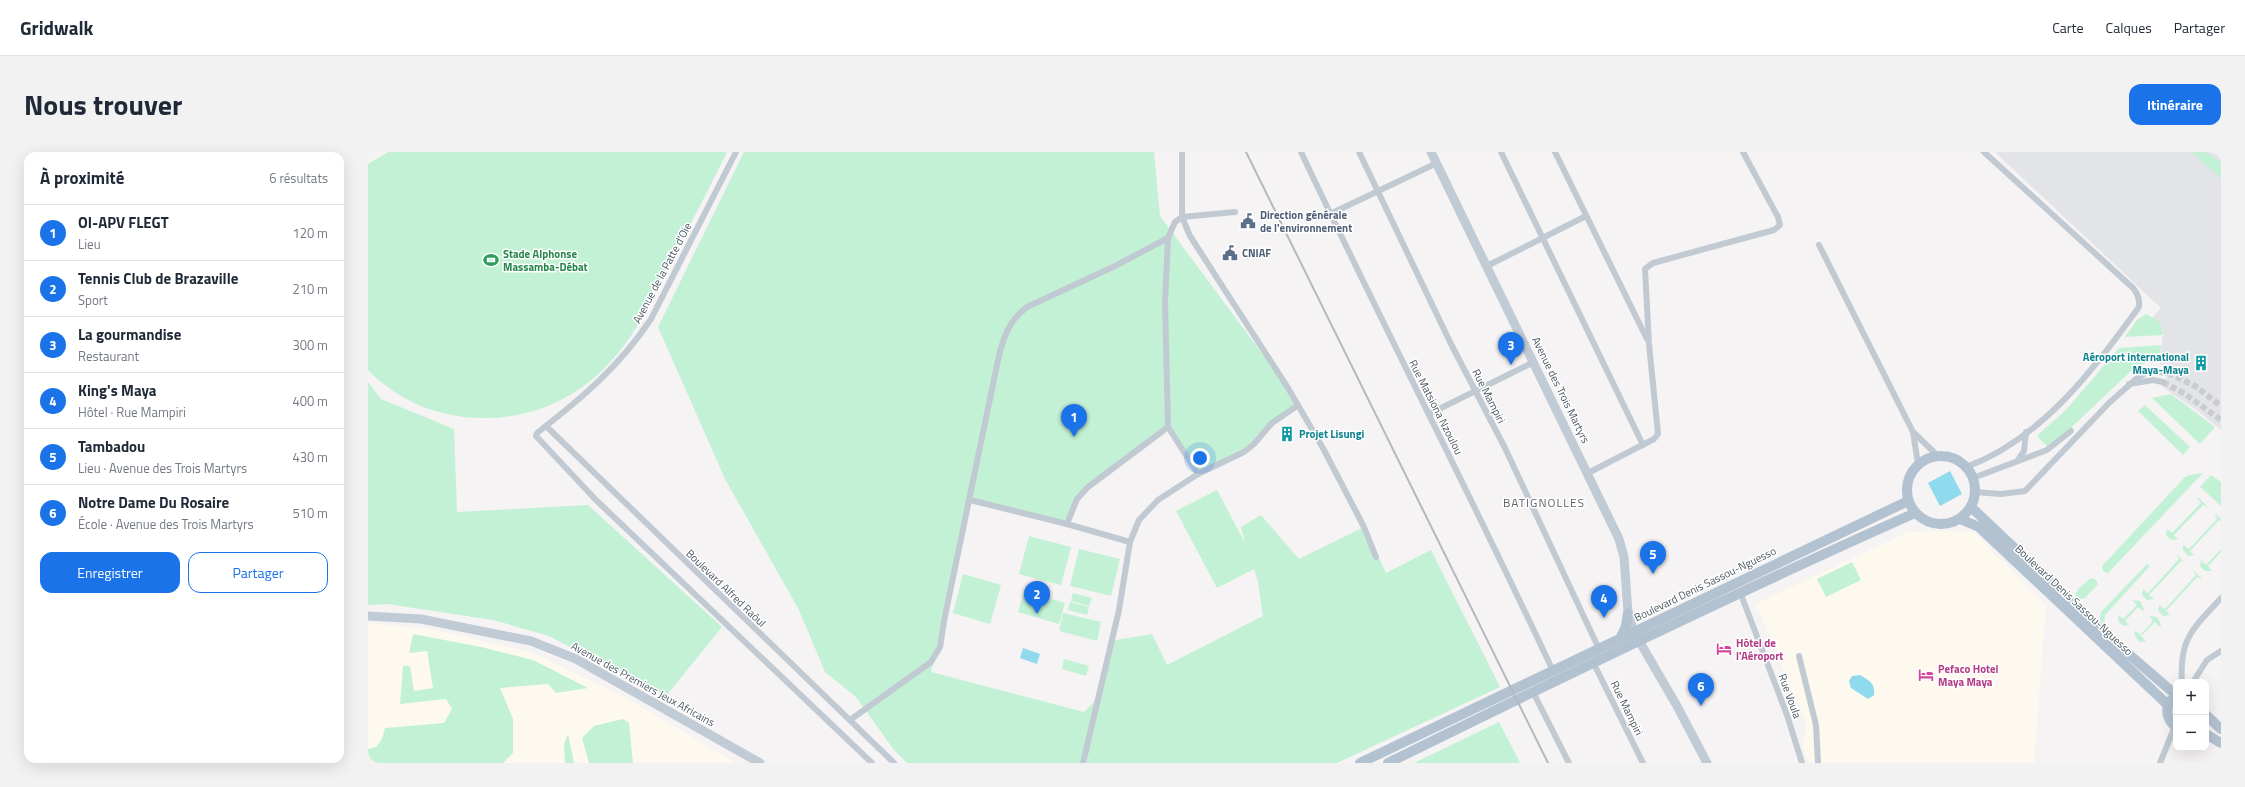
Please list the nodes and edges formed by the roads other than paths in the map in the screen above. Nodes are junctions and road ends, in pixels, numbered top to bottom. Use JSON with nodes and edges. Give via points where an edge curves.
{"nodes":[{"id":1,"x":736,"y":152,"type":"edge"},
{"id":2,"x":1182,"y":152,"type":"edge"},
{"id":3,"x":1301,"y":152,"type":"edge"},
{"id":4,"x":1359,"y":152,"type":"edge"},
{"id":5,"x":1431,"y":152,"type":"edge"},
{"id":6,"x":1501,"y":152,"type":"edge"},
{"id":7,"x":1556,"y":152,"type":"edge"},
{"id":8,"x":1743,"y":152,"type":"edge"},
{"id":9,"x":1984,"y":152,"type":"edge"},
{"id":10,"x":1437,"y":163,"type":"junction"},
{"id":11,"x":1377,"y":190,"type":"junction"},
{"id":12,"x":1235,"y":212,"type":"dead end"},
{"id":13,"x":1330,"y":214,"type":"junction"},
{"id":14,"x":1586,"y":216,"type":"junction"},
{"id":15,"x":1182,"y":217,"type":"junction"},
{"id":16,"x":1168,"y":238,"type":"junction"},
{"id":17,"x":1541,"y":238,"type":"junction"},
{"id":18,"x":1819,"y":245,"type":"dead end"},
{"id":19,"x":1487,"y":266,"type":"junction"},
{"id":20,"x":1649,"y":344,"type":"junction"},
{"id":21,"x":1534,"y":362,"type":"junction"},
{"id":22,"x":2168,"y":373,"type":"tunnel mouth"},
{"id":23,"x":2163,"y":382,"type":"tunnel mouth"},
{"id":24,"x":2129,"y":384,"type":"junction"},
{"id":25,"x":1475,"y":391,"type":"junction"},
{"id":26,"x":1297,"y":406,"type":"junction"},
{"id":27,"x":1429,"y":414,"type":"junction"},
{"id":28,"x":546,"y":426,"type":"junction"},
{"id":29,"x":1168,"y":427,"type":"junction"},
{"id":30,"x":2072,"y":431,"type":"dead end"},
{"id":31,"x":1913,"y":432,"type":"junction"},
{"id":32,"x":2026,"y":432,"type":"junction"},
{"id":33,"x":1643,"y":445,"type":"junction"},
{"id":34,"x":1938,"y":456,"type":"junction"},
{"id":35,"x":2018,"y":460,"type":"junction"},
{"id":36,"x":1918,"y":464,"type":"junction"},
{"id":37,"x":1966,"y":467,"type":"junction"},
{"id":38,"x":1588,"y":473,"type":"junction"},
{"id":39,"x":1198,"y":474,"type":"junction"},
{"id":40,"x":1973,"y":478,"type":"junction"},
{"id":41,"x":1975,"y":492,"type":"junction"},
{"id":42,"x":970,"y":500,"type":"junction"},
{"id":43,"x":1908,"y":501,"type":"junction"},
{"id":44,"x":1971,"y":507,"type":"junction"},
{"id":45,"x":1915,"y":513,"type":"junction"},
{"id":46,"x":1960,"y":519,"type":"junction"},
{"id":47,"x":1067,"y":524,"type":"junction"},
{"id":48,"x":1130,"y":542,"type":"junction"},
{"id":49,"x":1376,"y":557,"type":"dead end"},
{"id":50,"x":1740,"y":592,"type":"junction"},
{"id":51,"x":2221,"y":598,"type":"edge"},
{"id":52,"x":1628,"y":602,"type":"junction"},
{"id":53,"x":1628,"y":613,"type":"junction"},
{"id":54,"x":368,"y":616,"type":"edge"},
{"id":55,"x":1639,"y":635,"type":"junction"},
{"id":56,"x":1620,"y":639,"type":"junction"},
{"id":57,"x":1600,"y":649,"type":"junction"},
{"id":58,"x":2221,"y":651,"type":"edge"},
{"id":59,"x":1799,"y":656,"type":"dead end"},
{"id":60,"x":1593,"y":662,"type":"junction"},
{"id":61,"x":1553,"y":671,"type":"junction"},
{"id":62,"x":2182,"y":679,"type":"edge"},
{"id":63,"x":2195,"y":679,"type":"edge"},
{"id":64,"x":1533,"y":692,"type":"junction"},
{"id":65,"x":2173,"y":692,"type":"edge"},
{"id":66,"x":2173,"y":699,"type":"edge"},
{"id":67,"x":2168,"y":705,"type":"junction"},
{"id":68,"x":2209,"y":718,"type":"edge"},
{"id":69,"x":850,"y":720,"type":"junction"},
{"id":70,"x":2173,"y":723,"type":"edge"},
{"id":71,"x":2221,"y":729,"type":"edge"},
{"id":72,"x":2173,"y":731,"type":"edge"},
{"id":73,"x":2209,"y":736,"type":"edge"},
{"id":74,"x":2221,"y":743,"type":"edge"},
{"id":75,"x":760,"y":763,"type":"edge"},
{"id":76,"x":872,"y":763,"type":"edge"},
{"id":77,"x":894,"y":763,"type":"edge"},
{"id":78,"x":1083,"y":763,"type":"edge"},
{"id":79,"x":1360,"y":763,"type":"edge"},
{"id":80,"x":1388,"y":763,"type":"edge"},
{"id":81,"x":1568,"y":763,"type":"edge"},
{"id":82,"x":1642,"y":763,"type":"edge"},
{"id":83,"x":1707,"y":763,"type":"edge"},
{"id":84,"x":1802,"y":763,"type":"edge"},
{"id":85,"x":1818,"y":763,"type":"edge"},
{"id":86,"x":2160,"y":763,"type":"edge"}],
"edges":[{"from":1,"to":28,"type":"street","name":"Avenue de la Patte d'Oie","via":[[651,319],[635,343],[594,387]]},
{"from":2,"to":15,"type":"street"},
{"from":3,"to":13,"type":"street","name":"Rue Matsiona Nzoulou"},
{"from":4,"to":11,"type":"street","name":"Rue Mampiri"},
{"from":5,"to":10,"type":"main road","name":"Avenue des Trois Martyrs"},
{"from":6,"to":17,"type":"street"},
{"from":7,"to":14,"type":"street"},
{"from":8,"to":20,"type":"street","via":[[1780,225],[1774,230],[1745,240],[1649,265],[1644,274]]},
{"from":9,"to":32,"type":"street","via":[[2132,288],[2140,302],[2132,317],[2076,389]]},
{"from":10,"to":11,"type":"street"},
{"from":10,"to":19,"type":"main road","name":"Avenue des Trois Martyrs"},
{"from":11,"to":13,"type":"street"},
{"from":11,"to":25,"type":"street","name":"Rue Mampiri"},
{"from":12,"to":15,"type":"street"},
{"from":13,"to":27,"type":"street","name":"Rue Matsiona Nzoulou"},
{"from":14,"to":17,"type":"street"},
{"from":14,"to":20,"type":"street"},
{"from":15,"to":16,"type":"street","via":[[1174,222]]},
{"from":15,"to":26,"type":"street","via":[[1190,236]]},
{"from":16,"to":29,"type":"street","via":[[1165,302]]},
{"from":16,"to":42,"type":"street","via":[[1017,314],[1002,342]]},
{"from":17,"to":19,"type":"street"},
{"from":17,"to":33,"type":"street"},
{"from":18,"to":31,"type":"street"},
{"from":19,"to":21,"type":"main road","name":"Avenue des Trois Martyrs"},
{"from":20,"to":33,"type":"street","via":[[1658,434]]},
{"from":21,"to":25,"type":"street"},
{"from":21,"to":38,"type":"main road","name":"Avenue des Trois Martyrs"},
{"from":22,"to":24,"type":"street","via":[[2149,371]]},
{"from":23,"to":24,"type":"street","via":[[2153,380]]},
{"from":24,"to":41,"type":"street","via":[[2025,491],[2001,494]]},
{"from":25,"to":27,"type":"street"},
{"from":25,"to":57,"type":"street","name":"Rue Mampiri","via":[[1505,448]]},
{"from":26,"to":39,"type":"street","via":[[1272,423],[1244,452]]},
{"from":26,"to":49,"type":"street","via":[[1364,528]]},
{"from":27,"to":61,"type":"street","name":"Rue Matsiona Nzoulou"},
{"from":28,"to":69,"type":"street","name":"Boulevard Alfred Raôul"},
{"from":28,"to":76,"type":"street","name":"Avenue de la Patte d'Oie","via":[[537,433],[538,438],[596,500]]},
{"from":29,"to":39,"type":"street"},
{"from":29,"to":47,"type":"street","via":[[1088,487],[1077,499]]},
{"from":30,"to":35,"type":"street","via":[[2047,450]]},
{"from":31,"to":34,"type":"street"},
{"from":31,"to":36,"type":"street"},
{"from":32,"to":35,"type":"street","via":[[2024,451]]},
{"from":32,"to":37,"type":"street","via":[[1989,459]]},
{"from":33,"to":38,"type":"street"},
{"from":34,"to":36,"type":"main road"},
{"from":34,"to":37,"type":"main road","via":[[1956,459]]},
{"from":35,"to":40,"type":"street"},
{"from":36,"to":43,"type":"main road","via":[[1910,475],[1906,488]]},
{"from":37,"to":40,"type":"main road"},
{"from":38,"to":52,"type":"main road","name":"Avenue des Trois Martyrs","via":[[1623,549]]},
{"from":39,"to":48,"type":"street","via":[[1147,510],[1134,528]]},
{"from":40,"to":41,"type":"main road"},
{"from":41,"to":44,"type":"main road"},
{"from":42,"to":47,"type":"street"},
{"from":42,"to":69,"type":"street","via":[[938,652],[917,674]]},
{"from":43,"to":45,"type":"main road"},
{"from":43,"to":55,"type":"main road","name":"Boulevard Denis Sassou-Nguesso"},
{"from":44,"to":46,"type":"main road"},
{"from":44,"to":65,"type":"main road","name":"Boulevard Denis Sassou-Nguesso","via":[[2104,634]]},
{"from":45,"to":46,"type":"main road","via":[[1923,520],[1934,524],[1948,524]]},
{"from":45,"to":50,"type":"main road","name":"Boulevard Denis Sassou-Nguesso"},
{"from":46,"to":67,"type":"main road","name":"Boulevard Denis Sassou-Nguesso","via":[[1979,527]]},
{"from":47,"to":48,"type":"street"},
{"from":48,"to":78,"type":"street","via":[[1119,610]]},
{"from":50,"to":55,"type":"main road","name":"Boulevard Denis Sassou-Nguesso"},
{"from":50,"to":84,"type":"street","name":"Rue Voula","via":[[1787,715]]},
{"from":51,"to":62,"type":"street","via":[[2189,635],[2184,645]]},
{"from":52,"to":53,"type":"main road","name":"Avenue des Trois Martyrs"},
{"from":52,"to":55,"type":"main road","name":"Avenue des Trois Martyrs"},
{"from":53,"to":55,"type":"main road","name":"Avenue des Trois Martyrs"},
{"from":53,"to":56,"type":"main road"},
{"from":54,"to":75,"type":"main road","name":"Avenue des Premiers Jeux Africains","via":[[420,619],[531,641],[576,659]]},
{"from":55,"to":56,"type":"main road","name":"Boulevard Denis Sassou-Nguesso"},
{"from":55,"to":60,"type":"main road","name":"Boulevard Denis Sassou-Nguesso"},
{"from":55,"to":83,"type":"main road","name":"Avenue des Trois Martyrs"},
{"from":56,"to":57,"type":"main road","name":"Boulevard Denis Sassou-Nguesso"},
{"from":57,"to":61,"type":"main road","name":"Boulevard Denis Sassou-Nguesso"},
{"from":58,"to":63,"type":"street","via":[[2207,660]]},
{"from":59,"to":85,"type":"street","via":[[1816,725]]},
{"from":60,"to":64,"type":"main road","name":"Boulevard Denis Sassou-Nguesso"},
{"from":60,"to":82,"type":"street","name":"Rue Mampiri"},
{"from":61,"to":79,"type":"main road","name":"Boulevard Denis Sassou-Nguesso"},
{"from":64,"to":80,"type":"main road","name":"Boulevard Denis Sassou-Nguesso"},
{"from":64,"to":81,"type":"street"},
{"from":66,"to":67,"type":"main road"},
{"from":67,"to":70,"type":"main road","via":[[2167,714]]},
{"from":68,"to":71,"type":"main road"},
{"from":69,"to":77,"type":"street","name":"Boulevard Alfred Raôul"},
{"from":72,"to":86,"type":"street"},
{"from":73,"to":74,"type":"main road"}]}
